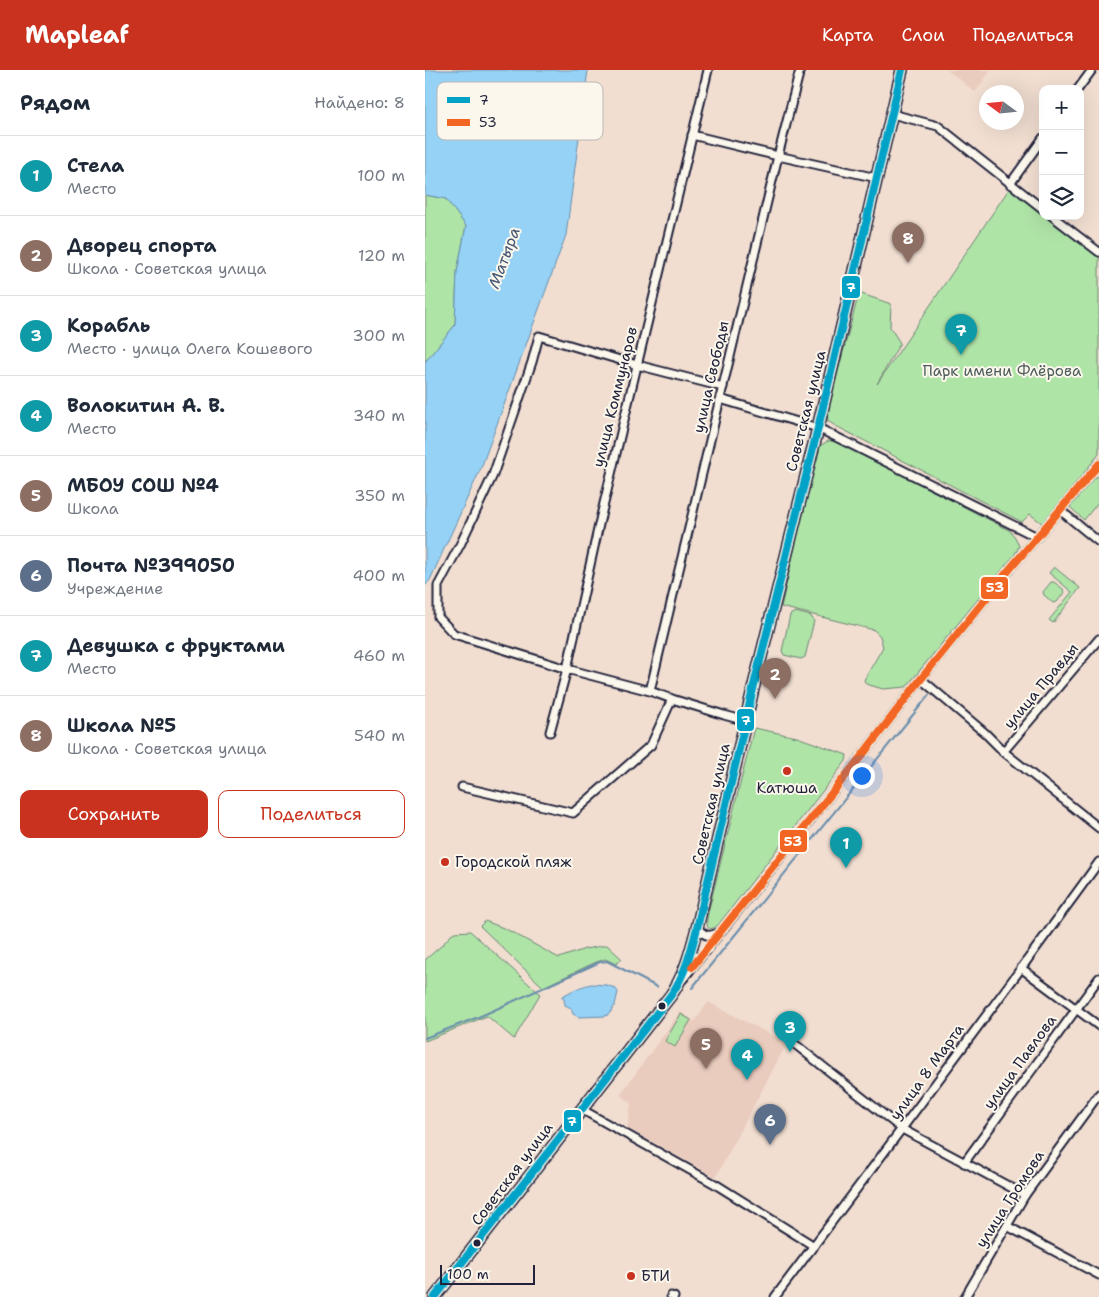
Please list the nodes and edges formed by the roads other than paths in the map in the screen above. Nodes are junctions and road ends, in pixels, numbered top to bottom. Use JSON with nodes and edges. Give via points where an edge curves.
{"nodes":[{"id":1,"x":708,"y":70,"type":"edge"},
{"id":2,"x":800,"y":70,"type":"edge"},
{"id":3,"x":902,"y":70,"type":"edge"},
{"id":4,"x":1092,"y":70,"type":"edge"},
{"id":5,"x":1081,"y":85,"type":"edge"},
{"id":6,"x":892,"y":114,"type":"junction"},
{"id":7,"x":693,"y":136,"type":"junction"},
{"id":8,"x":1039,"y":144,"type":"edge"},
{"id":9,"x":778,"y":156,"type":"junction"},
{"id":10,"x":877,"y":178,"type":"junction"},
{"id":11,"x":1010,"y":184,"type":"junction"},
{"id":12,"x":1039,"y":206,"type":"edge"},
{"id":13,"x":1058,"y":220,"type":"edge"},
{"id":14,"x":1099,"y":252,"type":"edge"},
{"id":15,"x":637,"y":365,"type":"junction"},
{"id":16,"x":723,"y":387,"type":"junction"},
{"id":17,"x":720,"y":399,"type":"junction"},
{"id":18,"x":818,"y":428,"type":"junction"},
{"id":19,"x":1099,"y":464,"type":"edge"},
{"id":20,"x":1060,"y":510,"type":"junction"},
{"id":21,"x":1037,"y":537,"type":"junction"},
{"id":22,"x":1099,"y":542,"type":"edge"},
{"id":23,"x":1099,"y":639,"type":"edge"},
{"id":24,"x":567,"y":669,"type":"junction"},
{"id":25,"x":921,"y":679,"type":"junction"},
{"id":26,"x":650,"y":691,"type":"junction"},
{"id":27,"x":672,"y":699,"type":"junction"},
{"id":28,"x":745,"y":721,"type":"junction"},
{"id":29,"x":550,"y":732,"type":"dead end"},
{"id":30,"x":1003,"y":752,"type":"junction"},
{"id":31,"x":462,"y":787,"type":"dead end"},
{"id":32,"x":1099,"y":828,"type":"edge"},
{"id":33,"x":1099,"y":862,"type":"edge"},
{"id":34,"x":697,"y":928,"type":"junction"},
{"id":35,"x":721,"y":932,"type":"junction"},
{"id":36,"x":1021,"y":968,"type":"junction"},
{"id":37,"x":1099,"y":978,"type":"edge"},
{"id":38,"x":675,"y":988,"type":"junction"},
{"id":39,"x":1077,"y":1008,"type":"junction"},
{"id":40,"x":1099,"y":1026,"type":"edge"},
{"id":41,"x":796,"y":1045,"type":"dead end"},
{"id":42,"x":1099,"y":1094,"type":"edge"},
{"id":43,"x":581,"y":1108,"type":"junction"},
{"id":44,"x":902,"y":1130,"type":"junction"},
{"id":45,"x":964,"y":1163,"type":"junction"},
{"id":46,"x":1025,"y":1195,"type":"junction"},
{"id":47,"x":1007,"y":1226,"type":"junction"},
{"id":48,"x":813,"y":1246,"type":"junction"},
{"id":49,"x":1099,"y":1275,"type":"edge"},
{"id":50,"x":435,"y":1297,"type":"edge"},
{"id":51,"x":775,"y":1297,"type":"edge"},
{"id":52,"x":965,"y":1297,"type":"edge"}],
"edges":[{"from":1,"to":7,"type":"street","name":"улица Коммунаров"},
{"from":2,"to":9,"type":"street","name":"улица Свободы"},
{"from":3,"to":6,"type":"main road","name":"Советская улица"},
{"from":4,"to":5,"type":"street"},
{"from":6,"to":10,"type":"main road","name":"Советская улица"},
{"from":6,"to":11,"type":"street","via":[[938,126]]},
{"from":7,"to":9,"type":"street"},
{"from":7,"to":15,"type":"street","name":"улица Коммунаров"},
{"from":8,"to":11,"type":"street"},
{"from":9,"to":10,"type":"street"},
{"from":9,"to":16,"type":"street","name":"улица Свободы"},
{"from":10,"to":18,"type":"main road","name":"Советская улица"},
{"from":11,"to":12,"type":"street"},
{"from":13,"to":14,"type":"street"},
{"from":15,"to":16,"type":"street"},
{"from":15,"to":24,"type":"street","name":"улица Коммунаров"},
{"from":15,"to":24,"type":"street","via":[[539,336],[493,475],[438,586],[438,618],[454,634]]},
{"from":16,"to":17,"type":"street","name":"улица Свободы"},
{"from":17,"to":18,"type":"street"},
{"from":17,"to":26,"type":"street","name":"улица Свободы"},
{"from":18,"to":21,"type":"street"},
{"from":18,"to":28,"type":"main road","name":"Советская улица"},
{"from":19,"to":20,"type":"street"},
{"from":20,"to":21,"type":"street"},
{"from":20,"to":22,"type":"street"},
{"from":21,"to":25,"type":"street"},
{"from":23,"to":30,"type":"street","name":"улица Правды"},
{"from":24,"to":26,"type":"street"},
{"from":24,"to":29,"type":"street","name":"улица Коммунаров"},
{"from":25,"to":30,"type":"street"},
{"from":25,"to":35,"type":"street"},
{"from":26,"to":27,"type":"street"},
{"from":27,"to":28,"type":"street"},
{"from":27,"to":31,"type":"street","via":[[651,745],[573,814]]},
{"from":28,"to":34,"type":"main road","name":"Советская улица"},
{"from":30,"to":32,"type":"street"},
{"from":33,"to":36,"type":"street","name":"улица 8 Марта"},
{"from":34,"to":35,"type":"street","via":[[707,936]]},
{"from":34,"to":38,"type":"main road","name":"Советская улица","via":[[688,960]]},
{"from":35,"to":38,"type":"street"},
{"from":36,"to":39,"type":"street"},
{"from":36,"to":44,"type":"street","name":"улица 8 Марта"},
{"from":37,"to":39,"type":"street","name":"улица Павлова"},
{"from":38,"to":43,"type":"main road","name":"Советская улица"},
{"from":39,"to":40,"type":"street"},
{"from":39,"to":45,"type":"street","name":"улица Павлова"},
{"from":41,"to":44,"type":"street"},
{"from":42,"to":46,"type":"street","name":"улица Громова"},
{"from":43,"to":48,"type":"street","via":[[715,1184]]},
{"from":43,"to":50,"type":"main road","name":"Советская улица"},
{"from":44,"to":45,"type":"street"},
{"from":44,"to":48,"type":"street","name":"улица 8 Марта"},
{"from":45,"to":46,"type":"street"},
{"from":46,"to":47,"type":"street","name":"улица Громова"},
{"from":47,"to":49,"type":"street"},
{"from":47,"to":52,"type":"street","name":"улица Громова"},
{"from":48,"to":51,"type":"street","name":"улица 8 Марта"}]}
